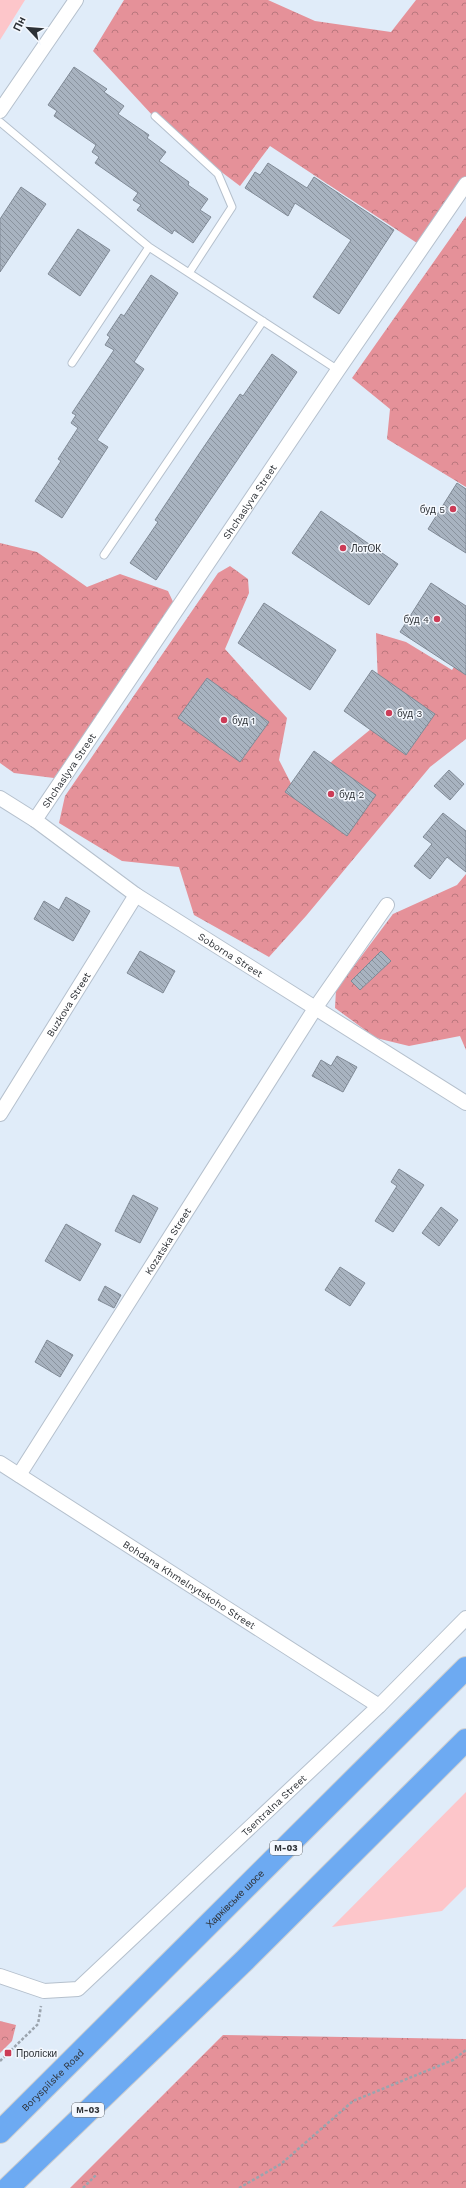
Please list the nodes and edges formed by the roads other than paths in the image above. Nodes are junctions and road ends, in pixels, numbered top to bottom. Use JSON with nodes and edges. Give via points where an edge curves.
{"nodes":[{"id":1,"x":76,"y":0,"type":"edge"},
{"id":2,"x":0,"y":111,"type":"edge"},
{"id":3,"x":156,"y":116,"type":"dead end"},
{"id":4,"x":0,"y":122,"type":"edge"},
{"id":5,"x":466,"y":184,"type":"edge"},
{"id":6,"x":148,"y":247,"type":"junction"},
{"id":7,"x":189,"y":273,"type":"junction"},
{"id":8,"x":263,"y":321,"type":"junction"},
{"id":9,"x":72,"y":363,"type":"dead end"},
{"id":10,"x":338,"y":370,"type":"junction"},
{"id":11,"x":104,"y":555,"type":"dead end"},
{"id":12,"x":0,"y":798,"type":"edge"},
{"id":13,"x":35,"y":820,"type":"junction"},
{"id":14,"x":136,"y":895,"type":"junction"},
{"id":15,"x":386,"y":905,"type":"dead end"},
{"id":16,"x":316,"y":1007,"type":"junction"},
{"id":17,"x":466,"y":1103,"type":"edge"},
{"id":18,"x":0,"y":1114,"type":"edge"},
{"id":19,"x":0,"y":1463,"type":"edge"},
{"id":20,"x":19,"y":1475,"type":"junction"},
{"id":21,"x":466,"y":1618,"type":"edge"},
{"id":22,"x":466,"y":1668,"type":"edge"},
{"id":23,"x":378,"y":1706,"type":"junction"},
{"id":24,"x":466,"y":1740,"type":"edge"},
{"id":25,"x":0,"y":1976,"type":"edge"},
{"id":26,"x":106,"y":2028,"type":"joint"},
{"id":27,"x":0,"y":2132,"type":"edge"},
{"id":28,"x":8,"y":2188,"type":"edge"}],
"edges":[{"from":1,"to":2,"type":"street"},
{"from":3,"to":7,"type":"lane","via":[[218,174],[232,207]]},
{"from":4,"to":6,"type":"lane"},
{"from":5,"to":10,"type":"street","name":"Shchaslyva Street"},
{"from":6,"to":7,"type":"lane"},
{"from":6,"to":9,"type":"lane"},
{"from":7,"to":8,"type":"lane"},
{"from":8,"to":10,"type":"lane"},
{"from":8,"to":11,"type":"lane"},
{"from":10,"to":13,"type":"street","name":"Shchaslyva Street"},
{"from":12,"to":13,"type":"street","name":"Soborna Street"},
{"from":13,"to":14,"type":"street","name":"Soborna Street"},
{"from":14,"to":16,"type":"street","name":"Soborna Street"},
{"from":14,"to":18,"type":"street","name":"Buzkova Street"},
{"from":15,"to":16,"type":"street","name":"Kozatska Street"},
{"from":16,"to":17,"type":"street","name":"Soborna Street"},
{"from":16,"to":20,"type":"street","name":"Kozatska Street"},
{"from":19,"to":20,"type":"street","name":"Bohdana Khmelnytskoho Street"},
{"from":20,"to":23,"type":"street","name":"Bohdana Khmelnytskoho Street"},
{"from":21,"to":23,"type":"street","name":"Tsentralna Street"},
{"from":22,"to":26,"type":"highway","name":"Харківське шосе","number":"М-03"},
{"from":23,"to":25,"type":"street","name":"Tsentralna Street","via":[[78,1989],[44,1991]]},
{"from":24,"to":28,"type":"highway","number":"М-03","via":[[245,1960]]},
{"from":26,"to":27,"type":"highway","name":"Boryspilske Road","number":"М-03"}]}
